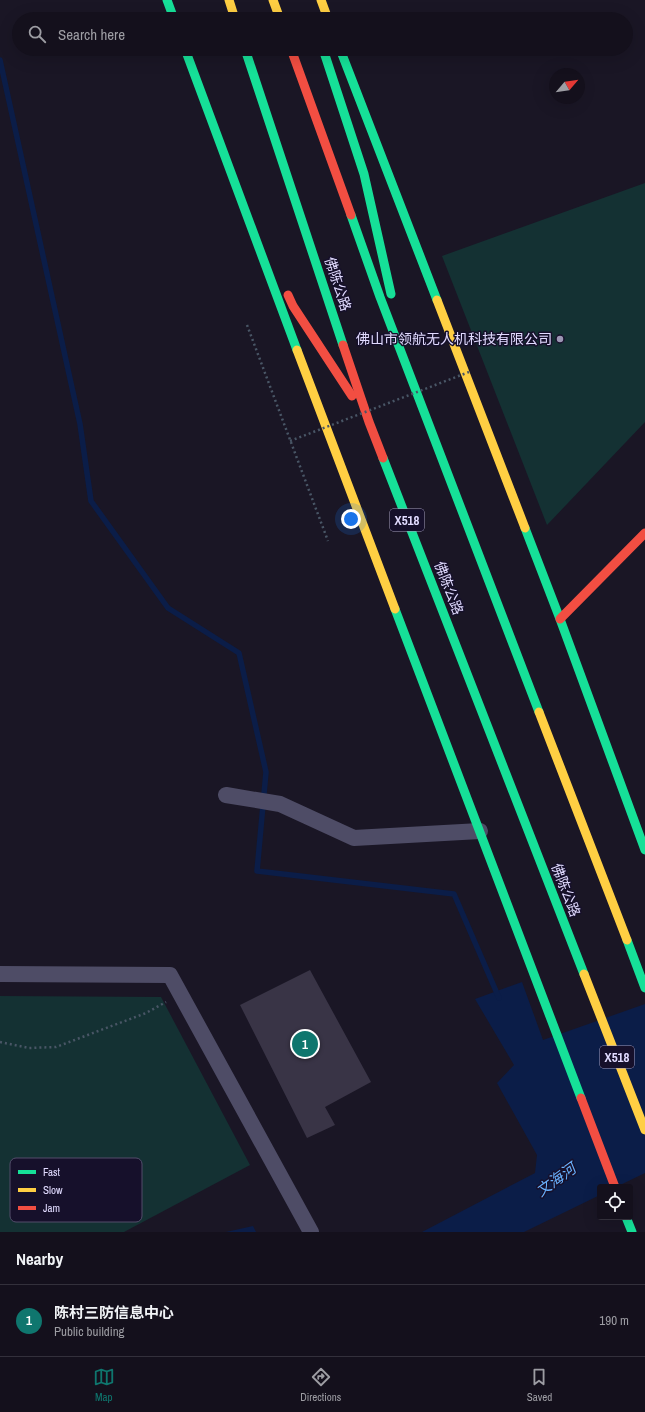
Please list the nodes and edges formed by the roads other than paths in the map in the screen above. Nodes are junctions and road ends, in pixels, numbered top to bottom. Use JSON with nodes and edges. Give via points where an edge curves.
{"nodes":[{"id":1,"x":167,"y":0,"type":"edge"},
{"id":2,"x":229,"y":0,"type":"edge"},
{"id":3,"x":273,"y":0,"type":"edge"},
{"id":4,"x":321,"y":0,"type":"edge"},
{"id":5,"x":171,"y":12,"type":"edge"},
{"id":6,"x":233,"y":12,"type":"edge"},
{"id":7,"x":277,"y":12,"type":"edge"},
{"id":8,"x":321,"y":12,"type":"edge"},
{"id":9,"x":325,"y":12,"type":"edge"},
{"id":10,"x":188,"y":56,"type":"edge"},
{"id":11,"x":247,"y":56,"type":"edge"},
{"id":12,"x":293,"y":56,"type":"edge"},
{"id":13,"x":325,"y":56,"type":"edge"},
{"id":14,"x":343,"y":56,"type":"edge"},
{"id":15,"x":189,"y":60,"type":"junction"},
{"id":16,"x":272,"y":255,"type":"dead end"},
{"id":17,"x":284,"y":284,"type":"dead end"},
{"id":18,"x":407,"y":369,"type":"junction"},
{"id":19,"x":369,"y":422,"type":"junction"},
{"id":20,"x":645,"y":533,"type":"edge"},
{"id":21,"x":560,"y":619,"type":"junction"},
{"id":22,"x":226,"y":795,"type":"dead end"},
{"id":23,"x":480,"y":831,"type":"junction"},
{"id":24,"x":645,"y":850,"type":"edge"},
{"id":25,"x":0,"y":974,"type":"edge"},
{"id":26,"x":645,"y":988,"type":"edge"},
{"id":27,"x":645,"y":1130,"type":"edge"},
{"id":28,"x":614,"y":1184,"type":"edge"},
{"id":29,"x":627,"y":1220,"type":"edge"},
{"id":30,"x":311,"y":1232,"type":"edge"},
{"id":31,"x":632,"y":1232,"type":"edge"}],
"edges":[{"from":1,"to":5,"type":"main road"},
{"from":2,"to":6,"type":"main road"},
{"from":3,"to":7,"type":"main road"},
{"from":4,"to":8,"type":"main road"},
{"from":4,"to":9,"type":"main road"},
{"from":10,"to":15,"type":"main road"},
{"from":11,"to":19,"type":"main road","name":"佛陈公路","number":"X518"},
{"from":12,"to":18,"type":"main road"},
{"from":13,"to":18,"type":"main road","via":[[364,174]]},
{"from":14,"to":21,"type":"main road"},
{"from":15,"to":16,"type":"main road"},
{"from":15,"to":23,"type":"main road"},
{"from":17,"to":19,"type":"main road","via":[[293,306]]},
{"from":18,"to":26,"type":"main road"},
{"from":19,"to":27,"type":"main road","name":"佛陈公路","number":"X518"},
{"from":20,"to":21,"type":"main road"},
{"from":21,"to":24,"type":"main road"},
{"from":22,"to":23,"type":"street","via":[[280,804],[354,838]]},
{"from":23,"to":28,"type":"main road"},
{"from":25,"to":30,"type":"street","via":[[170,975]]},
{"from":29,"to":31,"type":"main road"}]}
